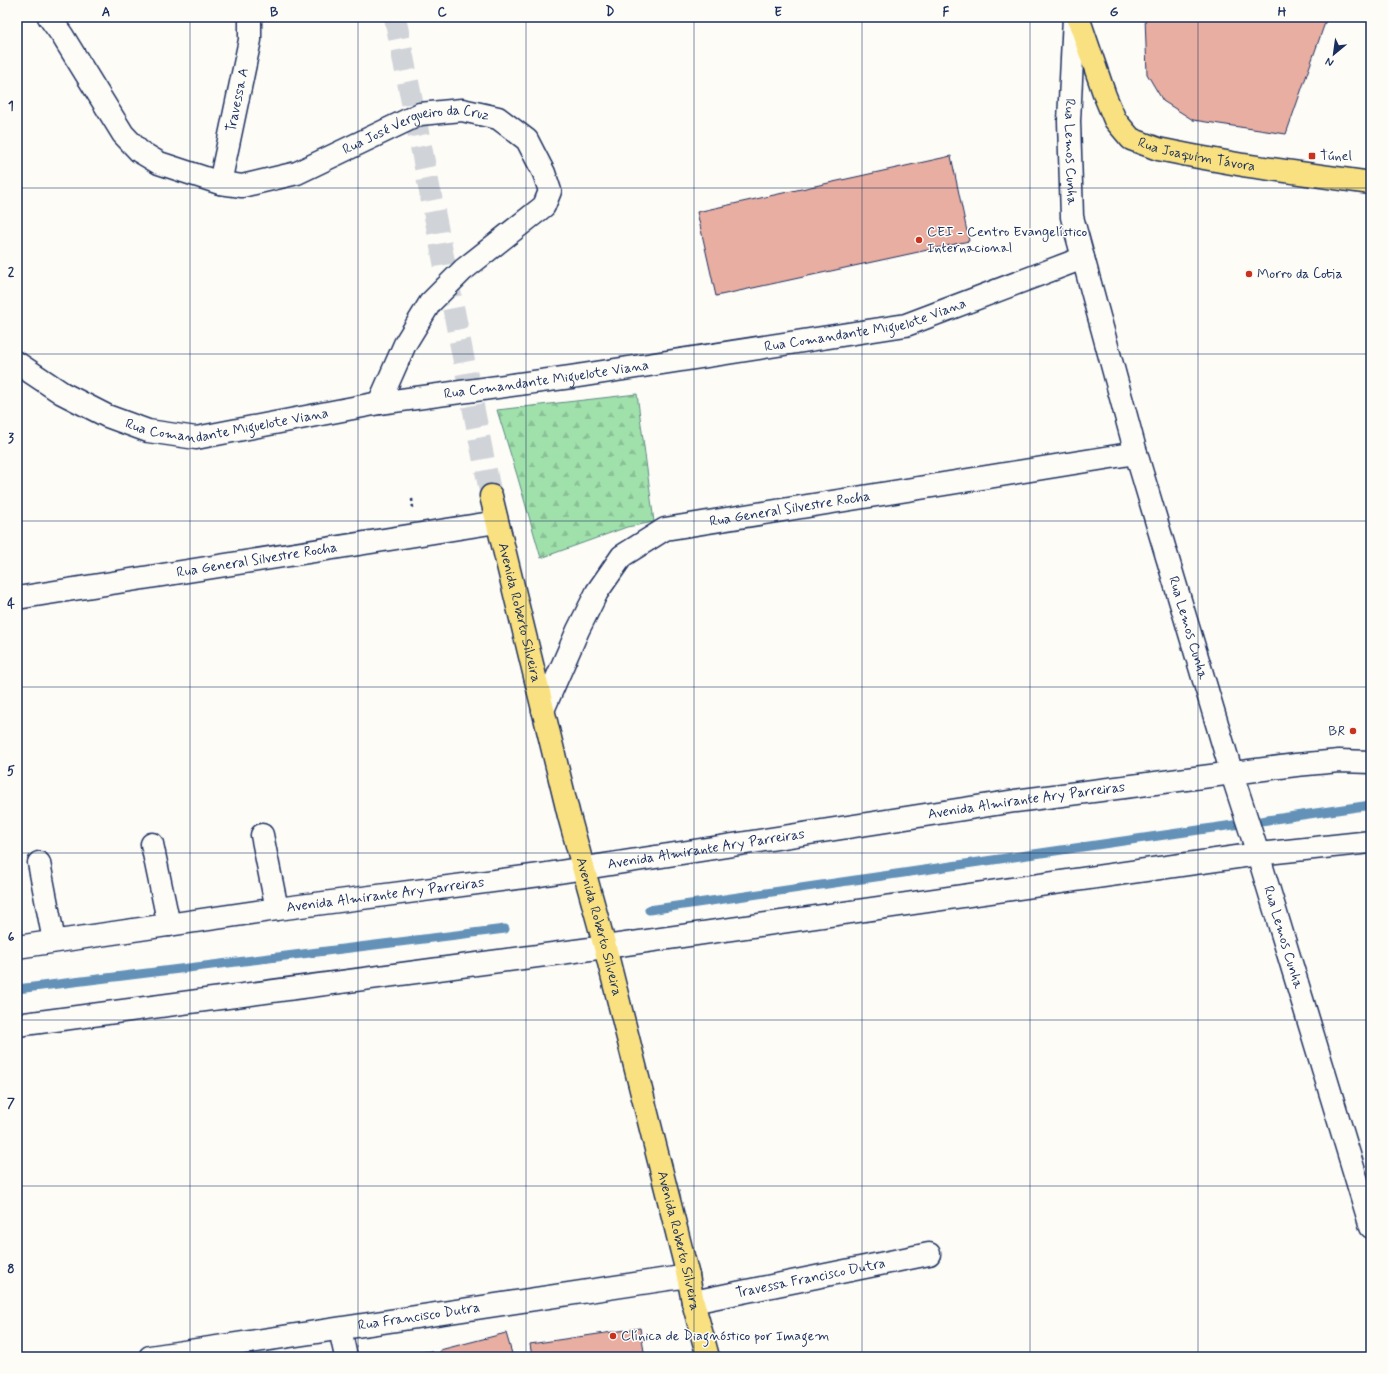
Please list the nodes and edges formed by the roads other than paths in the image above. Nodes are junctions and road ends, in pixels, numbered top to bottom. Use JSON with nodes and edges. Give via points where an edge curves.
{"nodes":[{"id":1,"x":49,"y":17,"type":"edge"},
{"id":2,"x":250,"y":17,"type":"edge"},
{"id":3,"x":1074,"y":17,"type":"edge"},
{"id":4,"x":1078,"y":17,"type":"edge"},
{"id":5,"x":220,"y":183,"type":"junction"},
{"id":6,"x":1371,"y":183,"type":"edge"},
{"id":7,"x":1083,"y":258,"type":"junction"},
{"id":8,"x":17,"y":363,"type":"edge"},
{"id":9,"x":379,"y":403,"type":"junction"},
{"id":10,"x":1136,"y":453,"type":"junction"},
{"id":11,"x":491,"y":496,"type":"tunnel mouth"},
{"id":12,"x":497,"y":522,"type":"junction"},
{"id":13,"x":17,"y":598,"type":"edge"},
{"id":14,"x":542,"y":710,"type":"junction"},
{"id":15,"x":1371,"y":762,"type":"edge"},
{"id":16,"x":1232,"y":774,"type":"junction"},
{"id":17,"x":262,"y":835,"type":"dead end"},
{"id":18,"x":1371,"y":842,"type":"edge"},
{"id":19,"x":152,"y":844,"type":"dead end"},
{"id":20,"x":1258,"y":854,"type":"junction"},
{"id":21,"x":39,"y":863,"type":"dead end"},
{"id":22,"x":583,"y":868,"type":"junction"},
{"id":23,"x":277,"y":909,"type":"junction"},
{"id":24,"x":169,"y":925,"type":"junction"},
{"id":25,"x":54,"y":941,"type":"junction"},
{"id":26,"x":17,"y":947,"type":"edge"},
{"id":27,"x":605,"y":947,"type":"junction"},
{"id":28,"x":17,"y":1024,"type":"edge"},
{"id":29,"x":1371,"y":1227,"type":"edge"},
{"id":30,"x":929,"y":1254,"type":"dead end"},
{"id":31,"x":688,"y":1276,"type":"junction"},
{"id":32,"x":693,"y":1302,"type":"junction"},
{"id":33,"x":340,"y":1329,"type":"junction"},
{"id":34,"x":150,"y":1357,"type":"edge"},
{"id":35,"x":346,"y":1357,"type":"edge"},
{"id":36,"x":708,"y":1357,"type":"edge"}],
"edges":[{"from":1,"to":5,"type":"street","name":"Rua José Vergueiro da Cruz","via":[[123,134],[140,151],[158,163]]},
{"from":2,"to":5,"type":"street","name":"Travessa A","via":[[250,40]]},
{"from":3,"to":7,"type":"street","name":"Rua Lemos Cunha","via":[[1069,121],[1070,168],[1072,217]]},
{"from":4,"to":6,"type":"main road","name":"Rua Joaquim Távora","via":[[1115,120],[1132,138],[1158,149],[1193,156]]},
{"from":5,"to":9,"type":"street","name":"Rua José Vergueiro da Cruz","via":[[242,186],[298,173],[420,114],[462,110],[498,118],[527,140],[550,191],[544,206],[463,270],[430,303],[405,344]]},
{"from":7,"to":9,"type":"street","name":"Rua Comandante Miguelote Viana","via":[[906,325],[570,377]]},
{"from":7,"to":10,"type":"street","name":"Rua Lemos Cunha"},
{"from":8,"to":9,"type":"street","name":"Rua Comandante Miguelote Viana","via":[[62,393],[107,416],[148,431],[196,438]]},
{"from":10,"to":14,"type":"street","name":"Rua General Silvestre Rocha","via":[[666,529],[622,556],[597,592]]},
{"from":10,"to":16,"type":"street","name":"Rua Lemos Cunha"},
{"from":11,"to":12,"type":"main road","name":"Avenida Roberto Silveira"},
{"from":12,"to":13,"type":"street","name":"Rua General Silvestre Rocha"},
{"from":12,"to":14,"type":"main road","name":"Avenida Roberto Silveira"},
{"from":14,"to":22,"type":"main road","name":"Avenida Roberto Silveira"},
{"from":15,"to":16,"type":"street","name":"Avenida Almirante Ary Parreiras","via":[[1339,761]]},
{"from":16,"to":20,"type":"street","name":"Rua Lemos Cunha"},
{"from":16,"to":22,"type":"street","name":"Avenida Almirante Ary Parreiras","via":[[1015,801]]},
{"from":17,"to":23,"type":"street"},
{"from":18,"to":20,"type":"street"},
{"from":19,"to":24,"type":"street"},
{"from":20,"to":27,"type":"street"},
{"from":20,"to":29,"type":"street","name":"Rua Lemos Cunha"},
{"from":21,"to":25,"type":"street"},
{"from":22,"to":23,"type":"street","name":"Avenida Almirante Ary Parreiras"},
{"from":22,"to":27,"type":"main road","name":"Avenida Roberto Silveira"},
{"from":23,"to":24,"type":"street","name":"Avenida Almirante Ary Parreiras"},
{"from":24,"to":25,"type":"street","name":"Avenida Almirante Ary Parreiras"},
{"from":25,"to":26,"type":"street","name":"Avenida Almirante Ary Parreiras"},
{"from":27,"to":28,"type":"street"},
{"from":27,"to":31,"type":"main road","name":"Avenida Roberto Silveira"},
{"from":30,"to":32,"type":"street","name":"Travessa Francisco Dutra"},
{"from":31,"to":32,"type":"main road","name":"Avenida Roberto Silveira"},
{"from":31,"to":33,"type":"street","name":"Rua Francisco Dutra"},
{"from":32,"to":36,"type":"main road","name":"Avenida Roberto Silveira"},
{"from":33,"to":34,"type":"street","name":"Rua Francisco Dutra"},
{"from":33,"to":35,"type":"street"}]}
